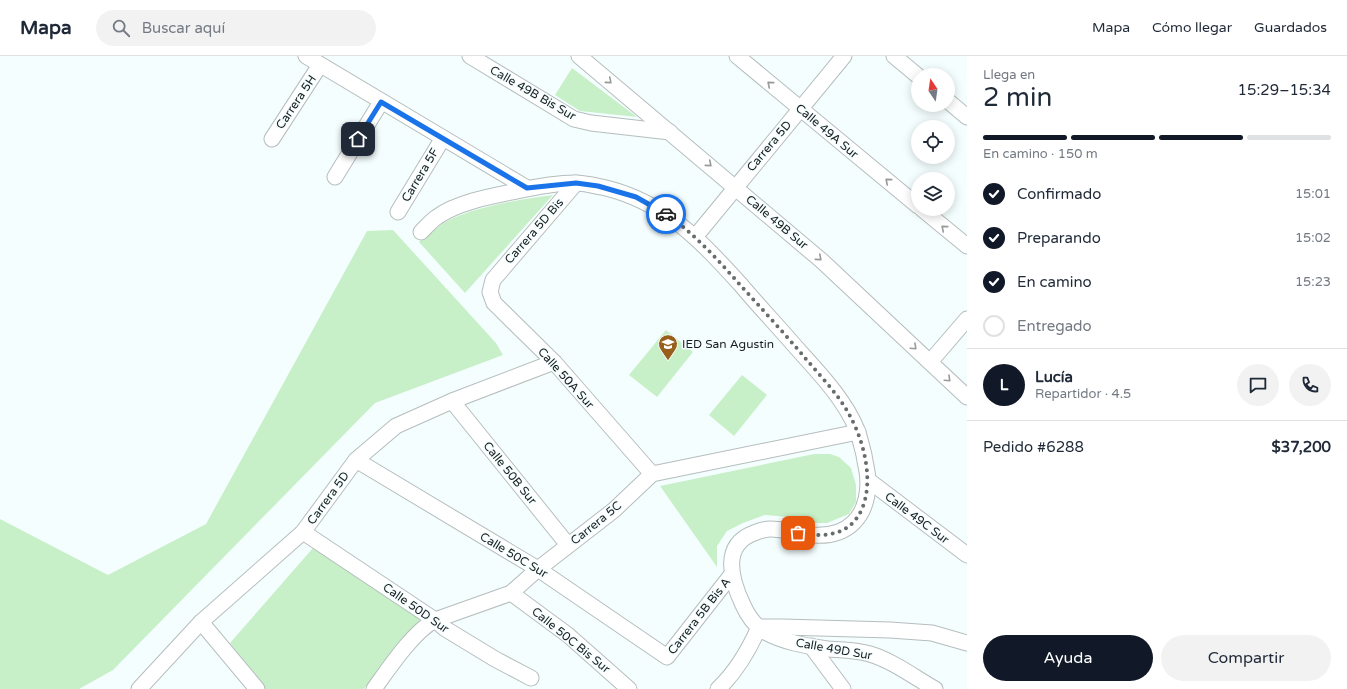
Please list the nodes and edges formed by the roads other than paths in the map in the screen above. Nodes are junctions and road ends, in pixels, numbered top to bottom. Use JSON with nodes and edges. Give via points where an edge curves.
{"nodes":[{"id":1,"x":306,"y":56,"type":"edge"},
{"id":2,"x":470,"y":56,"type":"edge"},
{"id":3,"x":579,"y":56,"type":"edge"},
{"id":4,"x":736,"y":56,"type":"edge"},
{"id":5,"x":844,"y":56,"type":"edge"},
{"id":6,"x":894,"y":56,"type":"edge"},
{"id":7,"x":320,"y":65,"type":"junction"},
{"id":8,"x":911,"y":70,"type":"edge"},
{"id":9,"x":381,"y":102,"type":"junction"},
{"id":10,"x":955,"y":107,"type":"edge"},
{"id":11,"x":800,"y":109,"type":"junction"},
{"id":12,"x":967,"y":117,"type":"edge"},
{"id":13,"x":670,"y":132,"type":"junction"},
{"id":14,"x":443,"y":138,"type":"junction"},
{"id":15,"x":272,"y":139,"type":"dead end"},
{"id":16,"x":335,"y":176,"type":"dead end"},
{"id":17,"x":576,"y":183,"type":"junction"},
{"id":18,"x":736,"y":187,"type":"junction"},
{"id":19,"x":527,"y":188,"type":"junction"},
{"id":20,"x":911,"y":200,"type":"edge"},
{"id":21,"x":398,"y":212,"type":"dead end"},
{"id":22,"x":931,"y":216,"type":"edge"},
{"id":23,"x":421,"y":232,"type":"dead end"},
{"id":24,"x":695,"y":237,"type":"junction"},
{"id":25,"x":967,"y":246,"type":"edge"},
{"id":26,"x":493,"y":280,"type":"joint"},
{"id":27,"x":967,"y":319,"type":"edge"},
{"id":28,"x":554,"y":362,"type":"junction"},
{"id":29,"x":930,"y":362,"type":"junction"},
{"id":30,"x":967,"y":397,"type":"edge"},
{"id":31,"x":452,"y":400,"type":"junction"},
{"id":32,"x":858,"y":432,"type":"junction"},
{"id":33,"x":356,"y":460,"type":"junction"},
{"id":34,"x":652,"y":474,"type":"junction"},
{"id":35,"x":868,"y":480,"type":"junction"},
{"id":36,"x":303,"y":532,"type":"junction"},
{"id":37,"x":568,"y":545,"type":"junction"},
{"id":38,"x":967,"y":555,"type":"edge"},
{"id":39,"x":538,"y":569,"type":"junction"},
{"id":40,"x":732,"y":574,"type":"junction"},
{"id":41,"x":511,"y":593,"type":"junction"},
{"id":42,"x":742,"y":602,"type":"joint"},
{"id":43,"x":435,"y":620,"type":"junction"},
{"id":44,"x":201,"y":622,"type":"junction"},
{"id":45,"x":759,"y":627,"type":"junction"},
{"id":46,"x":967,"y":644,"type":"edge"},
{"id":47,"x":811,"y":646,"type":"junction"},
{"id":48,"x":667,"y":657,"type":"joint"},
{"id":49,"x":531,"y":678,"type":"dead end"},
{"id":50,"x":723,"y":687,"type":"edge"},
{"id":51,"x":139,"y":689,"type":"edge"},
{"id":52,"x":257,"y":689,"type":"edge"},
{"id":53,"x":374,"y":689,"type":"edge"},
{"id":54,"x":629,"y":689,"type":"edge"},
{"id":55,"x":843,"y":689,"type":"edge"},
{"id":56,"x":935,"y":689,"type":"edge"}],
"edges":[{"from":1,"to":7,"type":"street"},
{"from":2,"to":13,"type":"street","name":"Calle 49B Bis Sur","via":[[574,119]]},
{"from":3,"to":13,"type":"street","name":"Calle 49B Sur","one_way":true},
{"from":11,"to":4,"type":"street","name":"Calle 49A Sur","one_way":true},
{"from":5,"to":11,"type":"street","name":"Carrera 5D"},
{"from":6,"to":8,"type":"street"},
{"from":7,"to":9,"type":"street"},
{"from":7,"to":15,"type":"street","name":"Carrera 5H"},
{"from":9,"to":14,"type":"street"},
{"from":9,"to":16,"type":"street"},
{"from":10,"to":12,"type":"street"},
{"from":11,"to":18,"type":"street","name":"Carrera 5D"},
{"from":20,"to":11,"type":"street","name":"Calle 49A Sur","one_way":true},
{"from":13,"to":18,"type":"street","name":"Calle 49B Sur","one_way":true},
{"from":14,"to":19,"type":"street"},
{"from":14,"to":21,"type":"street","name":"Carrera 5F"},
{"from":17,"to":19,"type":"street"},
{"from":17,"to":24,"type":"street","via":[[598,186],[636,197],[662,211]]},
{"from":17,"to":26,"type":"street","name":"Carrera 5D Bis"},
{"from":18,"to":24,"type":"street","name":"Carrera 5D"},
{"from":18,"to":29,"type":"street","name":"Calle 49B Sur","one_way":true,"via":[[822,261]]},
{"from":19,"to":23,"type":"street","via":[[460,206],[438,217]]},
{"from":25,"to":22,"type":"street","one_way":true},
{"from":24,"to":32,"type":"street","via":[[829,386],[851,416]]},
{"from":26,"to":28,"type":"street","name":"Calle 50A Sur","via":[[490,292],[494,303]]},
{"from":27,"to":29,"type":"street"},
{"from":28,"to":31,"type":"street","name":"Carrera 5D"},
{"from":28,"to":34,"type":"street","name":"Calle 50A Sur"},
{"from":29,"to":30,"type":"street","name":"Calle 49B Sur","one_way":true},
{"from":31,"to":33,"type":"street","name":"Carrera 5D","via":[[396,426]]},
{"from":31,"to":37,"type":"street","name":"Calle 50B Sur"},
{"from":32,"to":34,"type":"street"},
{"from":32,"to":35,"type":"street"},
{"from":33,"to":36,"type":"street","name":"Carrera 5D"},
{"from":33,"to":39,"type":"street","name":"Calle 50C Sur"},
{"from":34,"to":37,"type":"street","name":"Carrera 5C","via":[[614,510]]},
{"from":35,"to":38,"type":"street","name":"Calle 49C Sur"},
{"from":35,"to":40,"type":"street","name":"Carrera 5B Bis A","via":[[864,505],[856,521],[847,528],[826,535],[773,529],[750,534],[738,543],[733,552]]},
{"from":36,"to":43,"type":"street","name":"Calle 50D Sur"},
{"from":36,"to":44,"type":"street","name":"Carrera 5D"},
{"from":37,"to":39,"type":"street","name":"Carrera 5C"},
{"from":39,"to":41,"type":"street","name":"Carrera 5C"},
{"from":39,"to":48,"type":"street","name":"Calle 50C Sur"},
{"from":40,"to":42,"type":"street","name":"Carrera 5B Bis A"},
{"from":40,"to":48,"type":"street","name":"Carrera 5B Bis A"},
{"from":41,"to":43,"type":"street","name":"Carrera 5C"},
{"from":41,"to":54,"type":"street","name":"Calle 50C Bis Sur","via":[[568,635]]},
{"from":42,"to":45,"type":"street","name":"Calle 49D Sur"},
{"from":43,"to":49,"type":"street","name":"Calle 50D Sur","via":[[495,659]]},
{"from":43,"to":53,"type":"street","name":"Carrera 5C","via":[[417,633]]},
{"from":44,"to":51,"type":"street","name":"Carrera 5D"},
{"from":44,"to":52,"type":"street"},
{"from":45,"to":46,"type":"street","via":[[890,630],[932,634]]},
{"from":45,"to":47,"type":"street","name":"Calle 49D Sur","via":[[778,637]]},
{"from":45,"to":50,"type":"street","via":[[750,646]]},
{"from":47,"to":55,"type":"street"},
{"from":47,"to":56,"type":"street","name":"Calle 49D Sur","via":[[868,653],[882,658]]}]}
